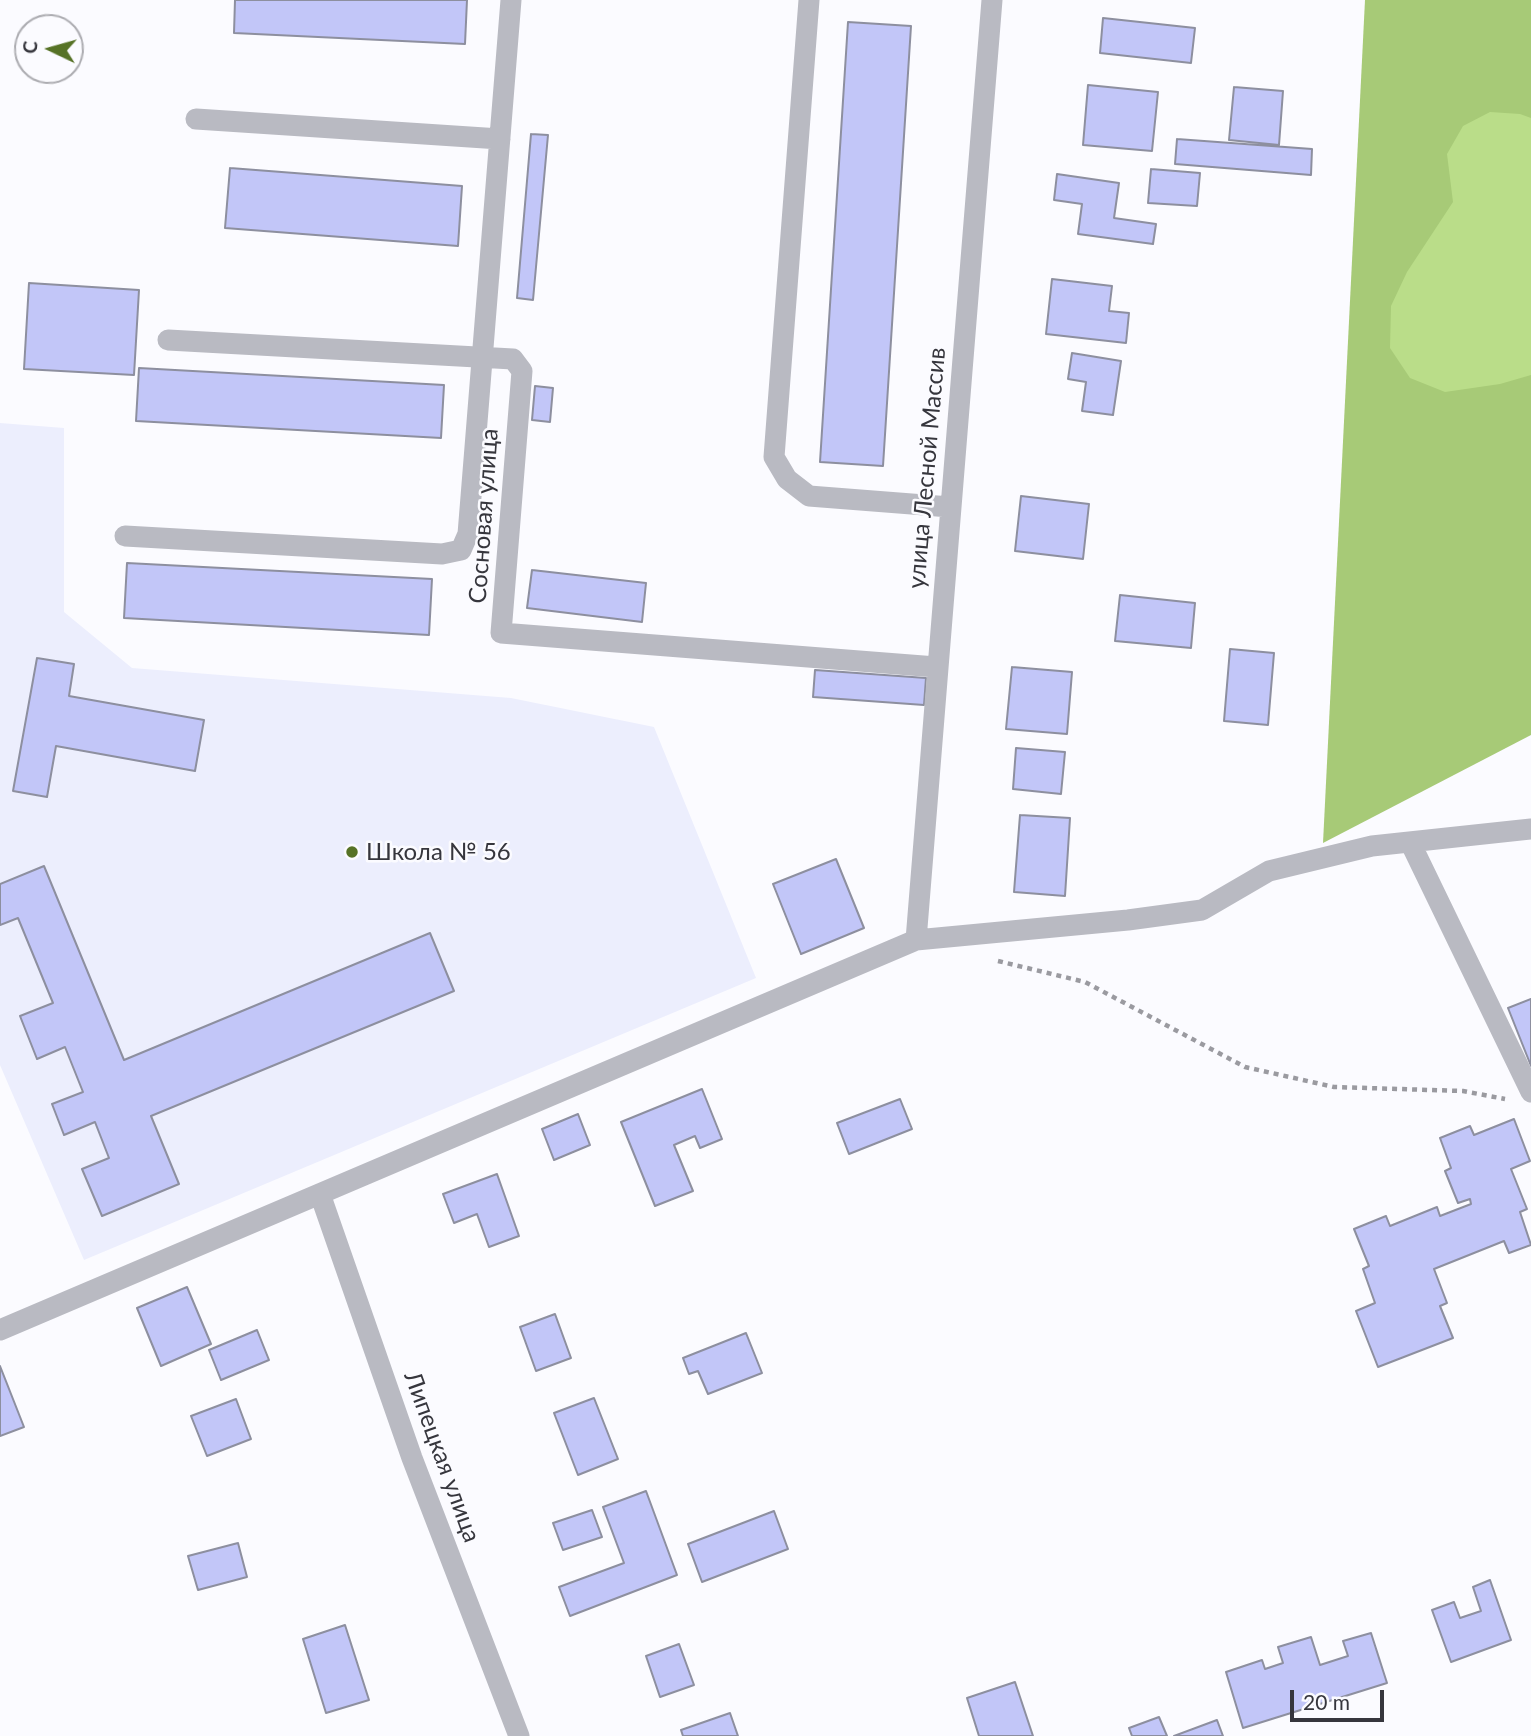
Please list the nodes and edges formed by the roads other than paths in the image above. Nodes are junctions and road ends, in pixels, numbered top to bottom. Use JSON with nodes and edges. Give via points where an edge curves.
{"nodes":[{"id":1,"x":511,"y":0,"type":"edge"},
{"id":2,"x":809,"y":0,"type":"edge"},
{"id":3,"x":992,"y":0,"type":"edge"},
{"id":4,"x":196,"y":119,"type":"dead end"},
{"id":5,"x":500,"y":139,"type":"junction"},
{"id":6,"x":168,"y":340,"type":"dead end"},
{"id":7,"x":483,"y":357,"type":"junction"},
{"id":8,"x":950,"y":508,"type":"junction"},
{"id":9,"x":125,"y":536,"type":"dead end"},
{"id":10,"x":936,"y":667,"type":"junction"},
{"id":11,"x":1531,"y":829,"type":"edge"},
{"id":12,"x":1410,"y":842,"type":"junction"},
{"id":13,"x":916,"y":940,"type":"junction"},
{"id":14,"x":1524,"y":1097,"type":"edge"},
{"id":15,"x":320,"y":1194,"type":"junction"},
{"id":16,"x":0,"y":1330,"type":"edge"},
{"id":17,"x":519,"y":1736,"type":"edge"}],
"edges":[{"from":1,"to":5,"type":"street"},
{"from":2,"to":8,"type":"street","via":[[774,457],[787,480],[809,496]]},
{"from":3,"to":8,"type":"street","name":"улица Лесной Массив"},
{"from":4,"to":5,"type":"street"},
{"from":5,"to":7,"type":"street"},
{"from":6,"to":7,"type":"street"},
{"from":7,"to":9,"type":"street","via":[[468,534],[461,550],[442,554]]},
{"from":7,"to":10,"type":"street","name":"Сосновая улица","via":[[513,359],[522,371],[501,633]]},
{"from":8,"to":10,"type":"street","name":"улица Лесной Массив"},
{"from":10,"to":13,"type":"street","name":"улица Лесной Массив"},
{"from":11,"to":12,"type":"street"},
{"from":12,"to":13,"type":"street","via":[[1372,846],[1269,872],[1202,910]]},
{"from":12,"to":14,"type":"street"},
{"from":13,"to":15,"type":"street"},
{"from":15,"to":16,"type":"street"},
{"from":15,"to":17,"type":"street","name":"Липецкая улица","via":[[412,1458]]}]}
